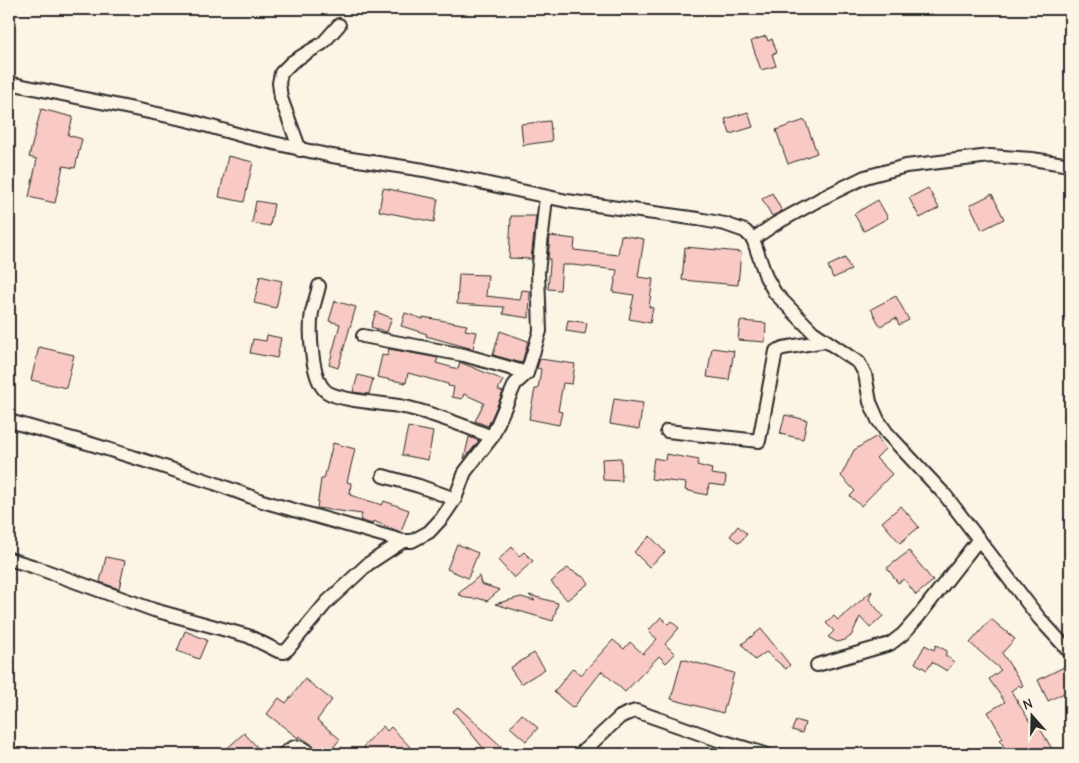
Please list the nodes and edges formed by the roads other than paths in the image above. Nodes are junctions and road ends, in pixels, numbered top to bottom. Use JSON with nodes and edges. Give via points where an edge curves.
{"nodes":[{"id":1,"x":339,"y":25,"type":"dead end"},
{"id":2,"x":9,"y":82,"type":"edge"},
{"id":3,"x":300,"y":150,"type":"junction"},
{"id":4,"x":1070,"y":165,"type":"edge"},
{"id":5,"x":546,"y":197,"type":"junction"},
{"id":6,"x":753,"y":239,"type":"junction"},
{"id":7,"x":319,"y":286,"type":"dead end"},
{"id":8,"x":363,"y":336,"type":"dead end"},
{"id":9,"x":825,"y":341,"type":"junction"},
{"id":10,"x":527,"y":373,"type":"junction"},
{"id":11,"x":9,"y":421,"type":"edge"},
{"id":12,"x":666,"y":431,"type":"dead end"},
{"id":13,"x":492,"y":437,"type":"junction"},
{"id":14,"x":383,"y":476,"type":"dead end"},
{"id":15,"x":455,"y":499,"type":"junction"},
{"id":16,"x":979,"y":539,"type":"junction"},
{"id":17,"x":403,"y":541,"type":"junction"},
{"id":18,"x":9,"y":559,"type":"edge"},
{"id":19,"x":1070,"y":652,"type":"edge"},
{"id":20,"x":817,"y":665,"type":"dead end"},
{"id":21,"x":284,"y":754,"type":"edge"},
{"id":22,"x":311,"y":754,"type":"edge"},
{"id":23,"x":580,"y":754,"type":"edge"},
{"id":24,"x":765,"y":754,"type":"edge"}],
"edges":[{"from":1,"to":3,"type":"street","via":[[323,43],[292,62],[281,73],[281,98]]},
{"from":2,"to":3,"type":"street","via":[[187,120]]},
{"from":3,"to":5,"type":"street","via":[[424,170]]},
{"from":4,"to":6,"type":"street","via":[[990,156],[906,166],[865,177]]},
{"from":5,"to":6,"type":"street","via":[[725,224],[745,231]]},
{"from":5,"to":10,"type":"street","via":[[538,273],[540,331]]},
{"from":6,"to":9,"type":"street","via":[[766,278],[776,293]]},
{"from":7,"to":13,"type":"street","via":[[310,331],[318,381],[326,392],[409,408]]},
{"from":8,"to":10,"type":"street","via":[[464,355]]},
{"from":9,"to":12,"type":"street","via":[[776,351],[759,441]]},
{"from":9,"to":16,"type":"street","via":[[859,364],[865,374],[870,402],[883,426]]},
{"from":10,"to":13,"type":"street","via":[[515,384]]},
{"from":11,"to":17,"type":"street","via":[[144,460],[262,501]]},
{"from":13,"to":15,"type":"street","via":[[465,472]]},
{"from":14,"to":15,"type":"street"},
{"from":15,"to":17,"type":"street","via":[[429,532],[412,541]]},
{"from":16,"to":19,"type":"street","via":[[1039,618]]},
{"from":16,"to":20,"type":"street","via":[[903,634],[890,644]]},
{"from":17,"to":18,"type":"street","via":[[368,564],[327,602],[284,652],[248,636],[154,610]]},
{"from":21,"to":22,"type":"street","via":[[298,746]]},
{"from":23,"to":24,"type":"street","via":[[620,717],[636,711]]}]}
